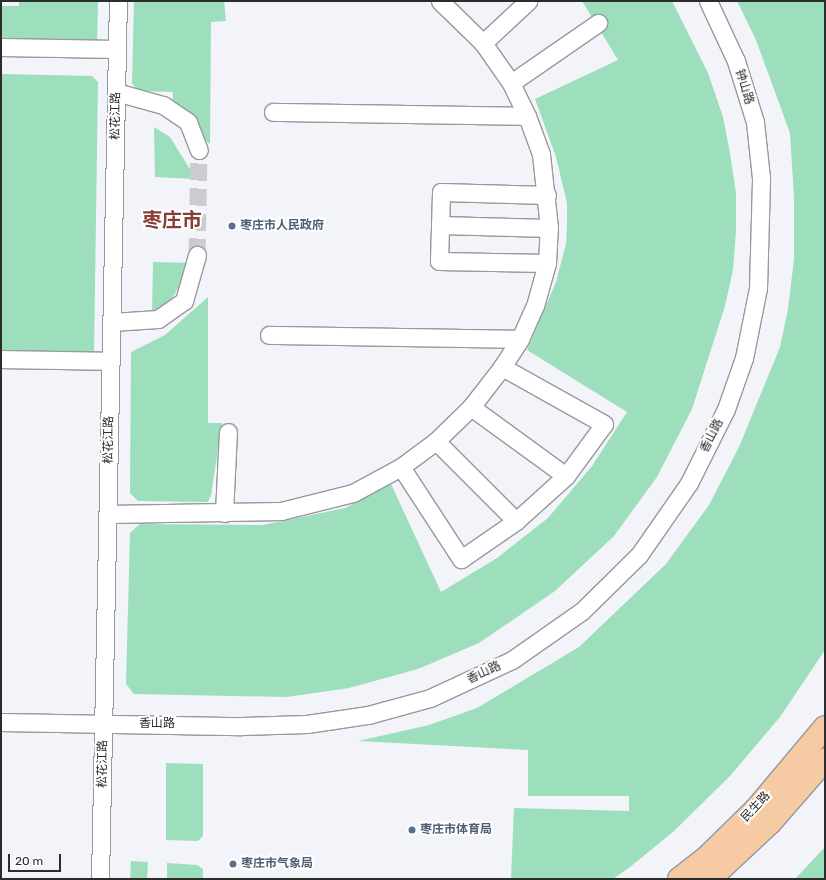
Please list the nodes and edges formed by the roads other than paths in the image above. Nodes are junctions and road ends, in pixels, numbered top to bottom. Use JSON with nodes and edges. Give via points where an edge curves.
{"nodes":[{"id":1,"x":118,"y":1,"type":"edge"},
{"id":2,"x":528,"y":1,"type":"edge"},
{"id":3,"x":708,"y":1,"type":"edge"},
{"id":4,"x":448,"y":3,"type":"edge"},
{"id":5,"x":598,"y":23,"type":"dead end"},
{"id":6,"x":483,"y":43,"type":"junction"},
{"id":7,"x":1,"y":47,"type":"edge"},
{"id":8,"x":117,"y":48,"type":"junction"},
{"id":9,"x":511,"y":83,"type":"junction"},
{"id":10,"x":116,"y":92,"type":"junction"},
{"id":11,"x":273,"y":112,"type":"dead end"},
{"id":12,"x":527,"y":116,"type":"junction"},
{"id":13,"x":199,"y":150,"type":"tunnel mouth"},
{"id":14,"x":547,"y":195,"type":"junction"},
{"id":15,"x":440,"y":225,"type":"junction"},
{"id":16,"x":549,"y":228,"type":"junction"},
{"id":17,"x":197,"y":255,"type":"tunnel mouth"},
{"id":18,"x":547,"y":263,"type":"junction"},
{"id":19,"x":758,"y":288,"type":"joint"},
{"id":20,"x":112,"y":322,"type":"junction"},
{"id":21,"x":269,"y":335,"type":"dead end"},
{"id":22,"x":520,"y":339,"type":"junction"},
{"id":23,"x":1,"y":359,"type":"edge"},
{"id":24,"x":111,"y":361,"type":"junction"},
{"id":25,"x":502,"y":367,"type":"junction"},
{"id":26,"x":471,"y":408,"type":"junction"},
{"id":27,"x":228,"y":432,"type":"dead end"},
{"id":28,"x":436,"y":441,"type":"junction"},
{"id":29,"x":401,"y":467,"type":"junction"},
{"id":30,"x":566,"y":476,"type":"junction"},
{"id":31,"x":224,"y":513,"type":"junction"},
{"id":32,"x":108,"y":514,"type":"junction"},
{"id":33,"x":516,"y":522,"type":"junction"},
{"id":34,"x":1,"y":722,"type":"edge"},
{"id":35,"x":104,"y":724,"type":"junction"},
{"id":36,"x":825,"y":727,"type":"edge"},
{"id":37,"x":825,"y":760,"type":"edge"},
{"id":38,"x":100,"y":879,"type":"edge"},
{"id":39,"x":679,"y":879,"type":"edge"},
{"id":40,"x":710,"y":879,"type":"edge"}],
"edges":[{"from":1,"to":8,"type":"street","name":"松花江路"},
{"from":2,"to":6,"type":"street"},
{"from":3,"to":19,"type":"street","name":"钟山路","via":[[736,60],[755,122],[761,178]]},
{"from":4,"to":6,"type":"street"},
{"from":5,"to":9,"type":"street"},
{"from":6,"to":9,"type":"street"},
{"from":7,"to":8,"type":"street"},
{"from":8,"to":10,"type":"street","name":"松花江路"},
{"from":9,"to":12,"type":"street"},
{"from":10,"to":13,"type":"street","via":[[163,105],[188,122]]},
{"from":10,"to":20,"type":"street","name":"松花江路"},
{"from":11,"to":12,"type":"street"},
{"from":12,"to":14,"type":"street","via":[[541,154]]},
{"from":14,"to":15,"type":"street","via":[[441,192]]},
{"from":14,"to":16,"type":"street"},
{"from":15,"to":16,"type":"street"},
{"from":15,"to":18,"type":"street","via":[[439,261]]},
{"from":16,"to":18,"type":"street"},
{"from":17,"to":20,"type":"street","via":[[184,301],[158,319]]},
{"from":18,"to":22,"type":"street","via":[[535,306]]},
{"from":19,"to":35,"type":"street","name":"香山路","via":[[744,358],[726,409],[689,483],[639,555],[582,611],[512,660],[430,698],[368,716],[307,724]]},
{"from":20,"to":24,"type":"street","name":"松花江路"},
{"from":21,"to":22,"type":"street"},
{"from":22,"to":25,"type":"street"},
{"from":23,"to":24,"type":"street"},
{"from":24,"to":32,"type":"street","name":"松花江路"},
{"from":25,"to":26,"type":"street"},
{"from":25,"to":30,"type":"street","via":[[604,424]]},
{"from":26,"to":28,"type":"street"},
{"from":26,"to":30,"type":"street"},
{"from":27,"to":31,"type":"street"},
{"from":28,"to":29,"type":"street"},
{"from":28,"to":33,"type":"street"},
{"from":29,"to":31,"type":"street","via":[[353,493],[281,511]]},
{"from":29,"to":33,"type":"street","via":[[461,559]]},
{"from":30,"to":33,"type":"street"},
{"from":31,"to":32,"type":"street"},
{"from":32,"to":35,"type":"street","name":"松花江路"},
{"from":34,"to":35,"type":"street","name":"香山路"},
{"from":35,"to":38,"type":"street","name":"松花江路"},
{"from":36,"to":39,"type":"main road","name":"民生路","via":[[756,809],[708,856]]},
{"from":37,"to":40,"type":"main road","name":"民生路","via":[[770,823]]}]}
